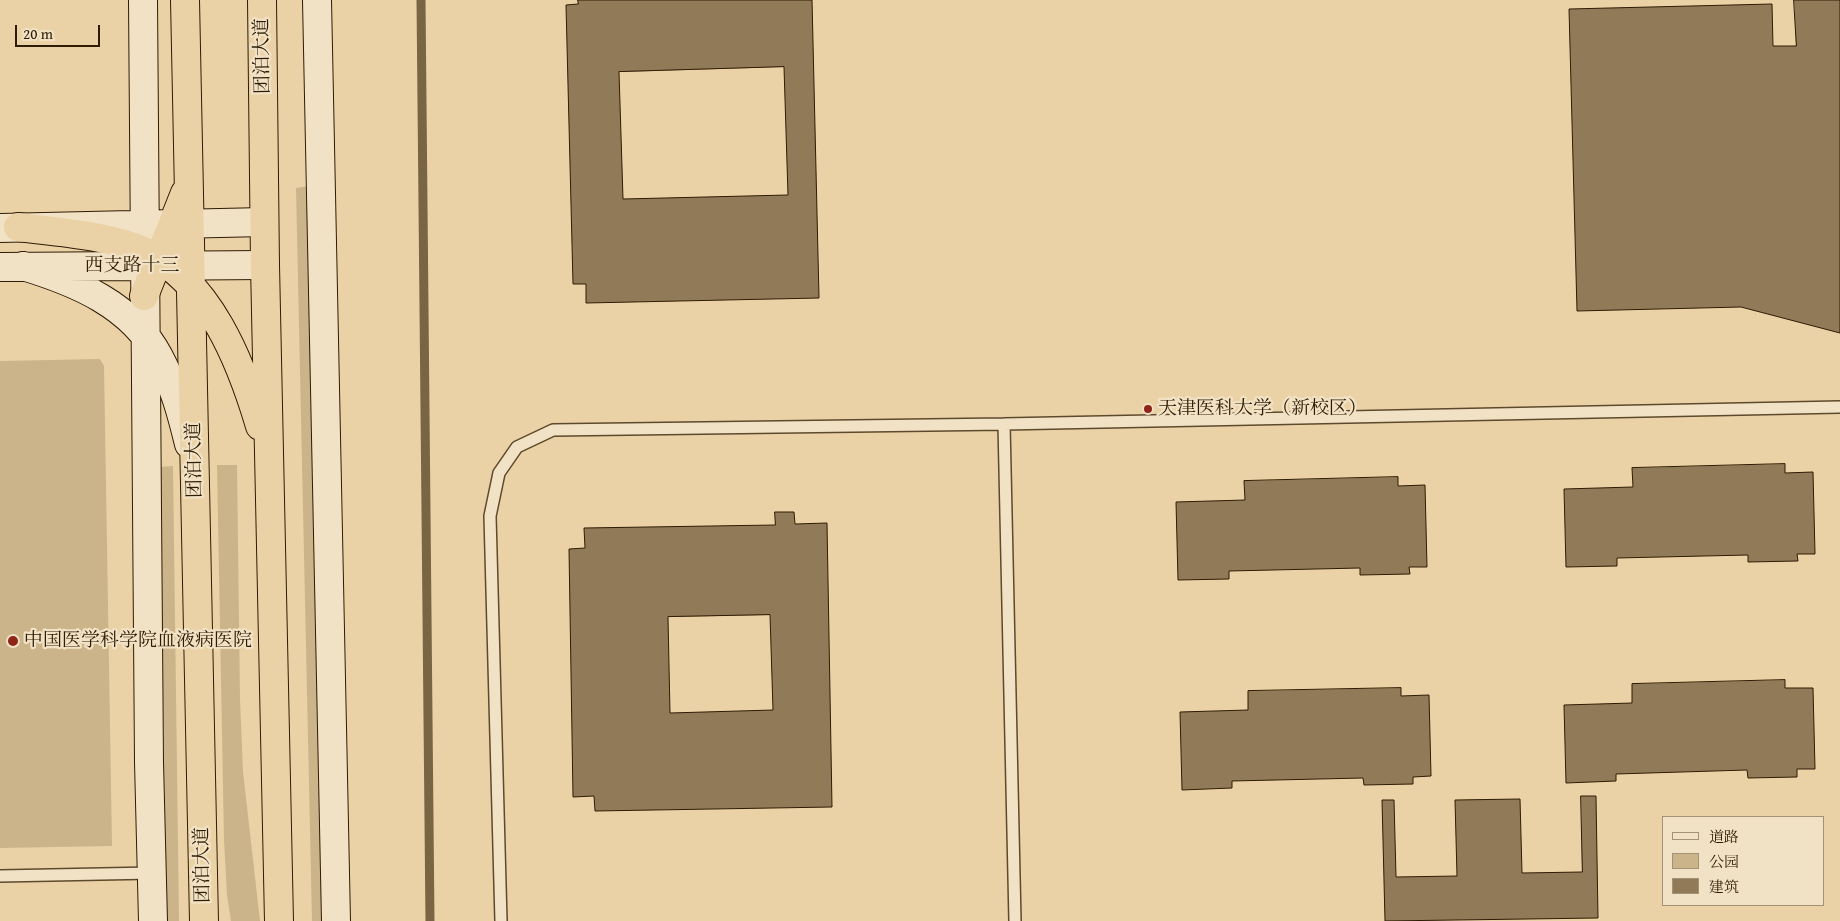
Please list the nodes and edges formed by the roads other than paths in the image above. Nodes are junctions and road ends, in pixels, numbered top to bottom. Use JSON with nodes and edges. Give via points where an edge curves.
{"nodes":[{"id":1,"x":142,"y":0,"type":"edge"},
{"id":2,"x":185,"y":0,"type":"edge"},
{"id":3,"x":262,"y":0,"type":"edge"},
{"id":4,"x":317,"y":0,"type":"edge"},
{"id":5,"x":264,"y":222,"type":"junction"},
{"id":6,"x":181,"y":224,"type":"junction"},
{"id":7,"x":9,"y":228,"type":"edge"},
{"id":8,"x":162,"y":260,"type":"junction"},
{"id":9,"x":265,"y":265,"type":"junction"},
{"id":10,"x":12,"y":267,"type":"edge"},
{"id":11,"x":144,"y":296,"type":"joint"},
{"id":12,"x":145,"y":335,"type":"junction"},
{"id":13,"x":1840,"y":408,"type":"edge"},
{"id":14,"x":1004,"y":424,"type":"junction"},
{"id":15,"x":269,"y":464,"type":"junction"},
{"id":16,"x":195,"y":466,"type":"junction"},
{"id":17,"x":152,"y":873,"type":"junction"},
{"id":18,"x":0,"y":876,"type":"edge"},
{"id":19,"x":153,"y":921,"type":"edge"},
{"id":20,"x":204,"y":921,"type":"edge"},
{"id":21,"x":279,"y":921,"type":"edge"},
{"id":22,"x":336,"y":921,"type":"edge"},
{"id":23,"x":501,"y":921,"type":"edge"},
{"id":24,"x":1015,"y":921,"type":"edge"}],
"edges":[{"from":1,"to":8,"type":"street"},
{"from":2,"to":6,"type":"highway","via":[[189,183]]},
{"from":3,"to":5,"type":"highway","name":"团泊大道"},
{"from":4,"to":22,"type":"street"},
{"from":5,"to":6,"type":"street"},
{"from":5,"to":9,"type":"highway","name":"团泊大道"},
{"from":6,"to":8,"type":"highway"},
{"from":7,"to":8,"type":"highway","via":[[95,238]]},
{"from":8,"to":9,"type":"street","name":"西支路十三"},
{"from":8,"to":10,"type":"street","name":"西支路十三"},
{"from":8,"to":11,"type":"highway"},
{"from":8,"to":15,"type":"highway","via":[[213,315],[234,353],[260,424]]},
{"from":8,"to":16,"type":"highway","name":"团泊大道"},
{"from":9,"to":15,"type":"highway","name":"团泊大道"},
{"from":10,"to":12,"type":"street","via":[[62,278],[93,293],[120,311]]},
{"from":11,"to":12,"type":"street"},
{"from":12,"to":16,"type":"street","via":[[159,356],[171,384]]},
{"from":12,"to":17,"type":"street"},
{"from":13,"to":14,"type":"lane"},
{"from":14,"to":23,"type":"lane","via":[[553,430],[517,447],[499,473],[490,516]]},
{"from":14,"to":24,"type":"lane"},
{"from":15,"to":21,"type":"highway","name":"团泊大道"},
{"from":16,"to":20,"type":"highway","name":"团泊大道"},
{"from":17,"to":18,"type":"lane"},
{"from":17,"to":19,"type":"street"}]}
